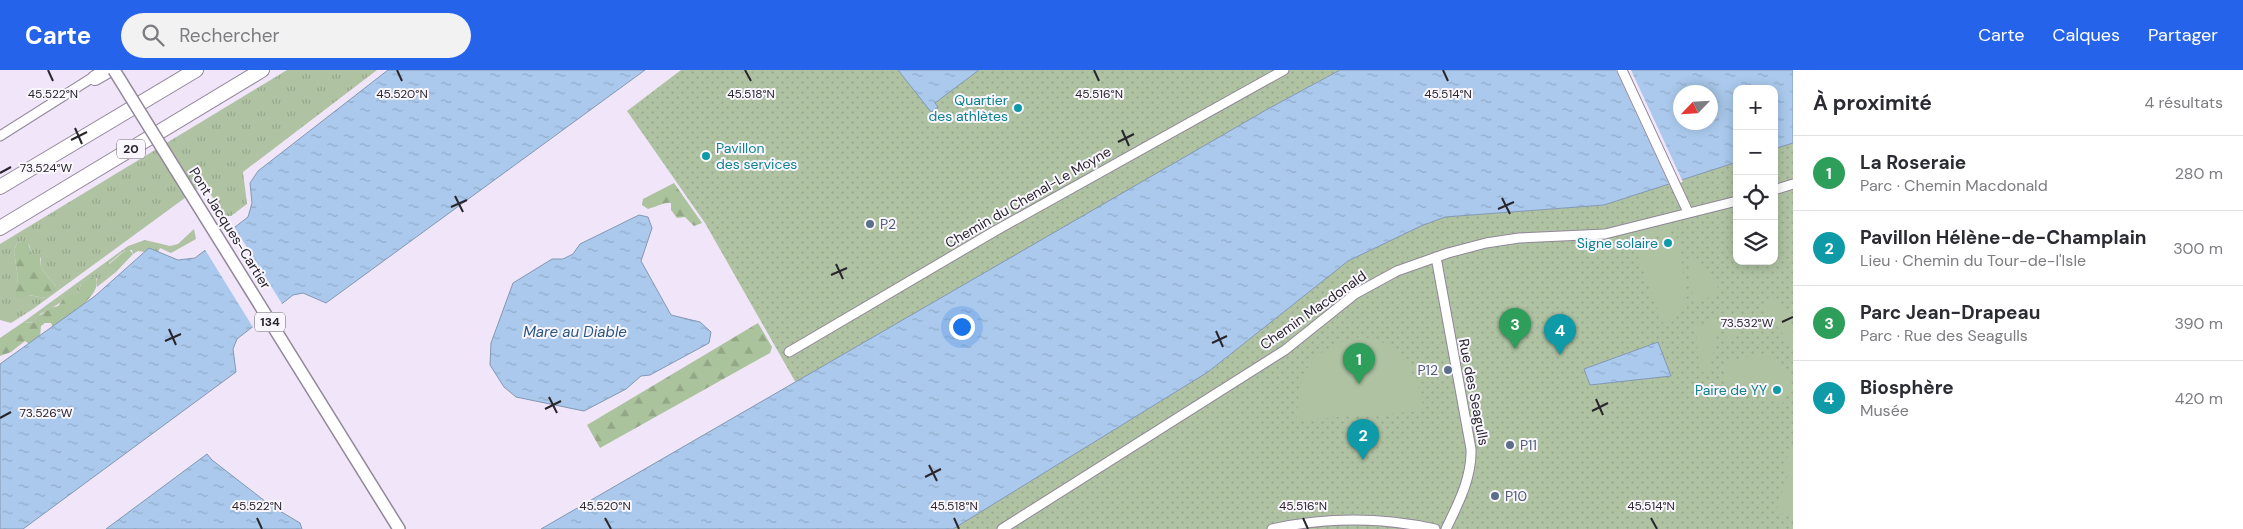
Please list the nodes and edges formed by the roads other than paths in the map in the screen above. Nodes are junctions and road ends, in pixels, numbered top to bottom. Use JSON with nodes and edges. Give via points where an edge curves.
{"nodes":[{"id":1,"x":109,"y":70,"type":"edge"},
{"id":2,"x":114,"y":70,"type":"edge"},
{"id":3,"x":196,"y":70,"type":"edge"},
{"id":4,"x":262,"y":70,"type":"edge"},
{"id":5,"x":1284,"y":70,"type":"edge"},
{"id":6,"x":1622,"y":70,"type":"edge"},
{"id":7,"x":98,"y":74,"type":"edge"},
{"id":8,"x":0,"y":136,"type":"edge"},
{"id":9,"x":35,"y":166,"type":"junction"},
{"id":10,"x":0,"y":183,"type":"edge"},
{"id":11,"x":1793,"y":184,"type":"edge"},
{"id":12,"x":0,"y":187,"type":"edge"},
{"id":13,"x":1778,"y":189,"type":"edge"},
{"id":14,"x":1733,"y":201,"type":"edge"},
{"id":15,"x":1688,"y":212,"type":"junction"},
{"id":16,"x":0,"y":228,"type":"edge"},
{"id":17,"x":1436,"y":257,"type":"junction"},
{"id":18,"x":789,"y":352,"type":"dead end"},
{"id":19,"x":399,"y":529,"type":"edge"},
{"id":20,"x":1002,"y":529,"type":"edge"},
{"id":21,"x":1272,"y":529,"type":"edge"},
{"id":22,"x":1435,"y":529,"type":"edge"},
{"id":23,"x":1446,"y":529,"type":"edge"}],
"edges":[{"from":1,"to":7,"type":"highway"},
{"from":2,"to":19,"type":"main road","name":"Pont Jacques-Cartier","number":"134","bridge":true},
{"from":3,"to":9,"type":"highway","number":"20"},
{"from":4,"to":16,"type":"highway","number":"20"},
{"from":5,"to":18,"type":"street","name":"Chemin du Chenal-Le Moyne","via":[[996,231]]},
{"from":6,"to":15,"type":"street"},
{"from":7,"to":8,"type":"street"},
{"from":9,"to":10,"type":"highway"},
{"from":9,"to":12,"type":"highway","number":"20"},
{"from":11,"to":13,"type":"street"},
{"from":14,"to":15,"type":"street","name":"Chemin Macdonald"},
{"from":15,"to":17,"type":"street","name":"Chemin Macdonald","via":[[1605,234],[1501,240]]},
{"from":17,"to":20,"type":"street","name":"Chemin Macdonald","via":[[1366,287],[1285,350]]},
{"from":17,"to":23,"type":"street","name":"Rue des Seagulls","via":[[1471,449],[1466,484]]},
{"from":21,"to":22,"type":"street","via":[[1358,519]]}]}
